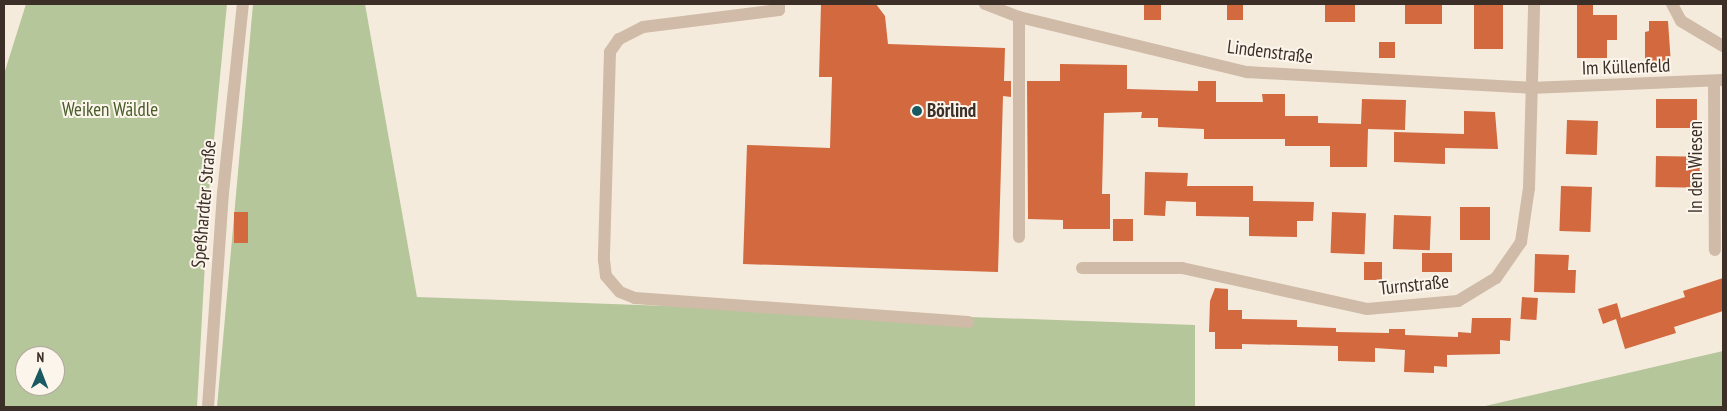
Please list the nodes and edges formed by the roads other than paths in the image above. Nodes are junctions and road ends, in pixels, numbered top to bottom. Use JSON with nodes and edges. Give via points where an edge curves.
{"nodes":[{"id":1,"x":243,"y":4,"type":"edge"},
{"id":2,"x":779,"y":4,"type":"edge"},
{"id":3,"x":984,"y":4,"type":"edge"},
{"id":4,"x":1534,"y":4,"type":"edge"},
{"id":5,"x":1672,"y":4,"type":"edge"},
{"id":6,"x":1019,"y":17,"type":"junction"},
{"id":7,"x":1723,"y":46,"type":"edge"},
{"id":8,"x":1719,"y":82,"type":"edge"},
{"id":9,"x":1530,"y":88,"type":"junction"},
{"id":10,"x":1020,"y":237,"type":"dead end"},
{"id":11,"x":1715,"y":250,"type":"dead end"},
{"id":12,"x":1082,"y":268,"type":"dead end"},
{"id":13,"x":968,"y":322,"type":"dead end"},
{"id":14,"x":208,"y":407,"type":"edge"}],
"edges":[{"from":1,"to":14,"type":"street","name":"Speßhardter Straße","via":[[223,193]]},
{"from":2,"to":13,"type":"street","via":[[779,10],[643,27],[619,39],[610,52],[606,276],[620,292],[634,298]]},
{"from":3,"to":6,"type":"street","name":"Lindenstraße"},
{"from":4,"to":9,"type":"street","name":"Turnstraße"},
{"from":5,"to":7,"type":"street","via":[[1681,22]]},
{"from":6,"to":9,"type":"street","name":"Lindenstraße","via":[[1247,72]]},
{"from":6,"to":10,"type":"street"},
{"from":8,"to":9,"type":"street","name":"Im Küllenfeld"},
{"from":8,"to":11,"type":"street","name":"In den Wiesen"},
{"from":9,"to":12,"type":"street","name":"Turnstraße","via":[[1529,188],[1521,242],[1496,278],[1458,300],[1367,309],[1182,268]]}]}
